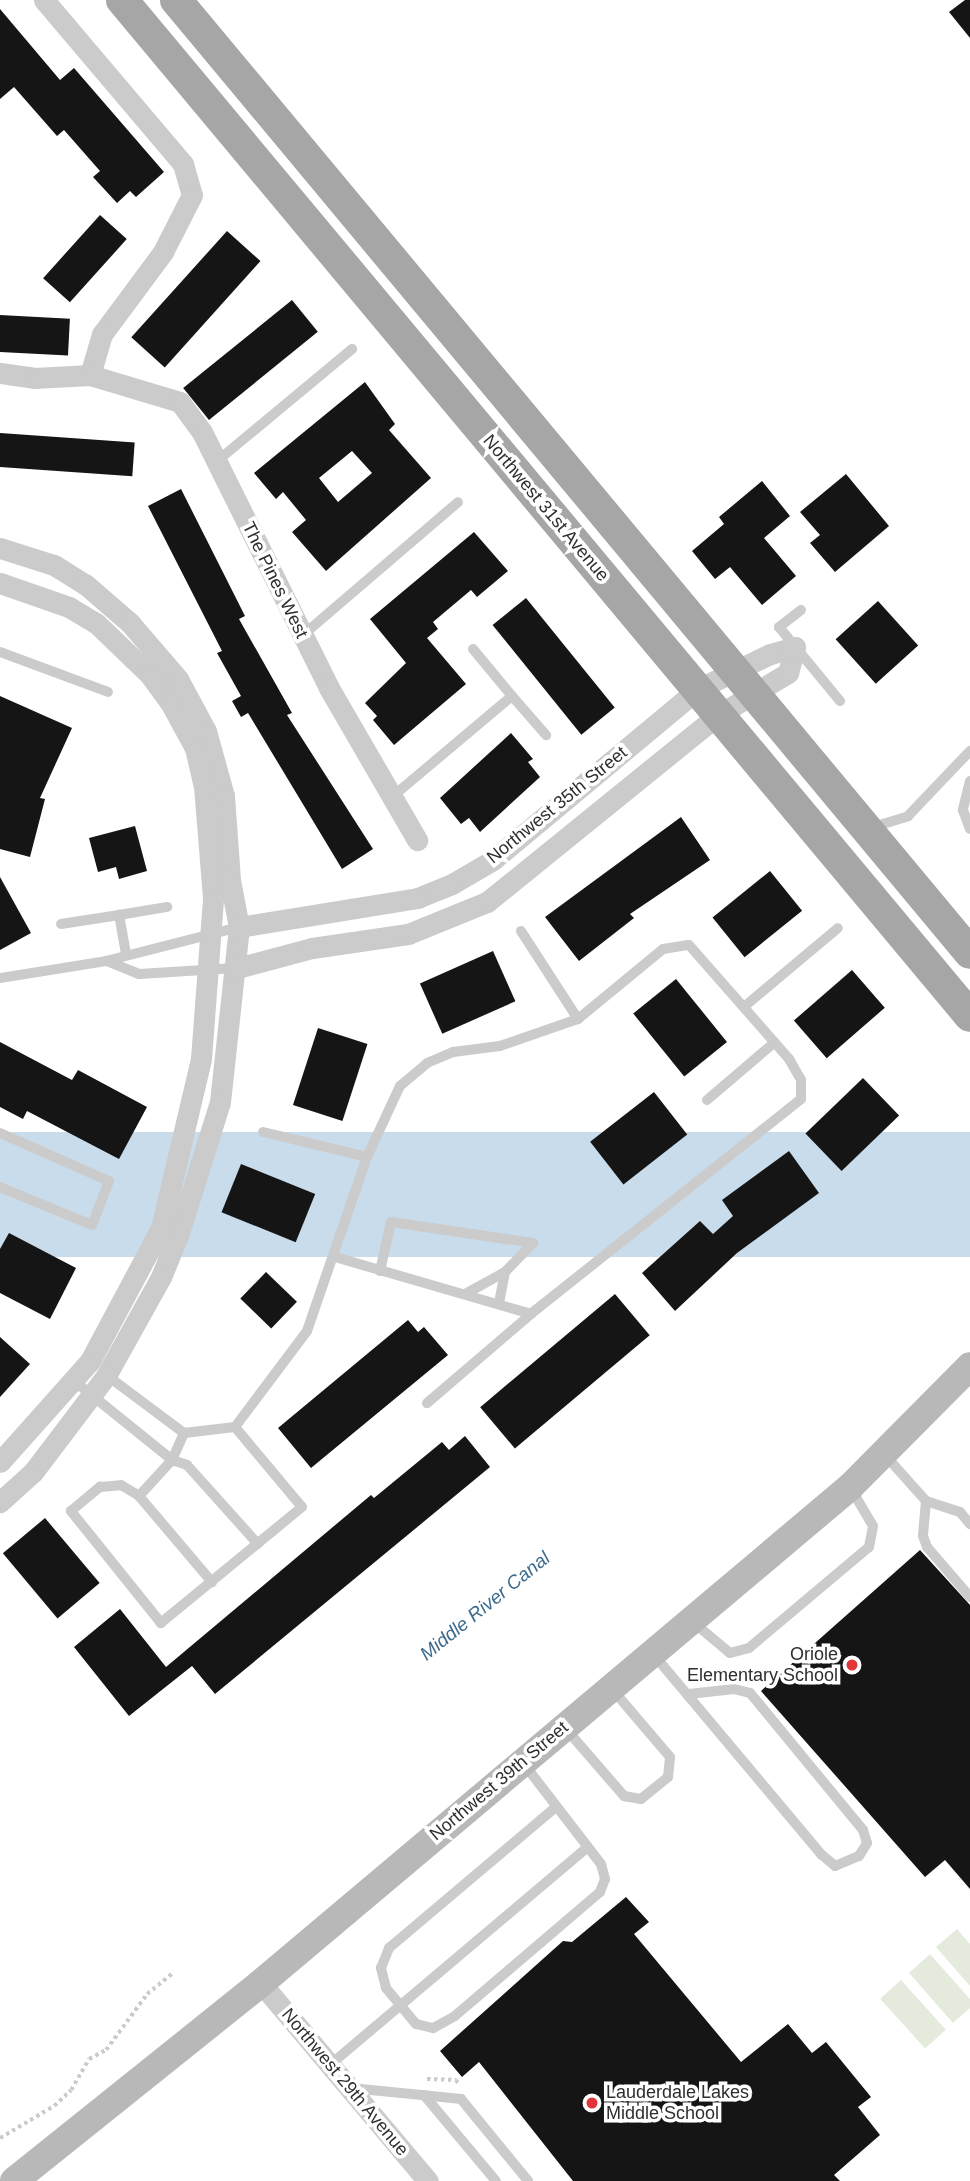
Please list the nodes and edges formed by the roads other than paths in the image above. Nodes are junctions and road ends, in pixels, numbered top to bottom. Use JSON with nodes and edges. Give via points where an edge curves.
{"nodes":[{"id":1,"x":44,"y":0,"type":"edge"},
{"id":2,"x":122,"y":0,"type":"edge"},
{"id":3,"x":176,"y":0,"type":"edge"},
{"id":4,"x":352,"y":349,"type":"dead end"},
{"id":5,"x":0,"y":373,"type":"edge"},
{"id":6,"x":90,"y":375,"type":"junction"},
{"id":7,"x":216,"y":462,"type":"junction"},
{"id":8,"x":458,"y":502,"type":"dead end"},
{"id":9,"x":0,"y":548,"type":"edge"},
{"id":10,"x":0,"y":583,"type":"edge"},
{"id":11,"x":801,"y":610,"type":"dead end"},
{"id":12,"x":303,"y":635,"type":"junction"},
{"id":13,"x":795,"y":647,"type":"junction"},
{"id":14,"x":474,"y":649,"type":"dead end"},
{"id":15,"x":0,"y":653,"type":"edge"},
{"id":16,"x":734,"y":670,"type":"junction"},
{"id":17,"x":698,"y":689,"type":"junction"},
{"id":18,"x":108,"y":692,"type":"dead end"},
{"id":19,"x":756,"y":695,"type":"junction"},
{"id":20,"x":512,"y":696,"type":"junction"},
{"id":21,"x":840,"y":701,"type":"dead end"},
{"id":22,"x":718,"y":715,"type":"junction"},
{"id":23,"x":545,"y":735,"type":"dead end"},
{"id":24,"x":970,"y":751,"type":"edge"},
{"id":25,"x":970,"y":781,"type":"edge"},
{"id":26,"x":392,"y":797,"type":"junction"},
{"id":27,"x":865,"y":827,"type":"junction"},
{"id":28,"x":970,"y":829,"type":"edge"},
{"id":29,"x":417,"y":840,"type":"dead end"},
{"id":30,"x":167,"y":907,"type":"dead end"},
{"id":31,"x":119,"y":915,"type":"junction"},
{"id":32,"x":61,"y":923,"type":"dead end"},
{"id":33,"x":239,"y":927,"type":"junction"},
{"id":34,"x":838,"y":928,"type":"dead end"},
{"id":35,"x":521,"y":931,"type":"dead end"},
{"id":36,"x":210,"y":937,"type":"junction"},
{"id":37,"x":970,"y":953,"type":"edge"},
{"id":38,"x":126,"y":954,"type":"junction"},
{"id":39,"x":106,"y":961,"type":"junction"},
{"id":40,"x":237,"y":968,"type":"junction"},
{"id":41,"x":208,"y":971,"type":"junction"},
{"id":42,"x":0,"y":978,"type":"edge"},
{"id":43,"x":745,"y":1006,"type":"junction"},
{"id":44,"x":970,"y":1016,"type":"edge"},
{"id":45,"x":578,"y":1018,"type":"junction"},
{"id":46,"x":775,"y":1042,"type":"junction"},
{"id":47,"x":707,"y":1100,"type":"dead end"},
{"id":48,"x":263,"y":1132,"type":"dead end"},
{"id":49,"x":0,"y":1133,"type":"edge"},
{"id":50,"x":367,"y":1157,"type":"junction"},
{"id":51,"x":0,"y":1187,"type":"edge"},
{"id":52,"x":335,"y":1257,"type":"junction"},
{"id":53,"x":380,"y":1271,"type":"junction"},
{"id":54,"x":505,"y":1272,"type":"junction"},
{"id":55,"x":467,"y":1293,"type":"junction"},
{"id":56,"x":499,"y":1302,"type":"junction"},
{"id":57,"x":531,"y":1314,"type":"junction"},
{"id":58,"x":90,"y":1361,"type":"junction"},
{"id":59,"x":970,"y":1366,"type":"edge"},
{"id":60,"x":106,"y":1376,"type":"junction"},
{"id":61,"x":74,"y":1380,"type":"junction"},
{"id":62,"x":94,"y":1395,"type":"junction"},
{"id":63,"x":427,"y":1403,"type":"dead end"},
{"id":64,"x":234,"y":1427,"type":"junction"},
{"id":65,"x":184,"y":1433,"type":"junction"},
{"id":66,"x":883,"y":1453,"type":"junction"},
{"id":67,"x":172,"y":1460,"type":"junction"},
{"id":68,"x":0,"y":1461,"type":"edge"},
{"id":69,"x":850,"y":1487,"type":"junction"},
{"id":70,"x":139,"y":1496,"type":"junction"},
{"id":71,"x":926,"y":1501,"type":"junction"},
{"id":72,"x":0,"y":1502,"type":"edge"},
{"id":73,"x":970,"y":1524,"type":"edge"},
{"id":74,"x":258,"y":1544,"type":"junction"},
{"id":75,"x":212,"y":1582,"type":"junction"},
{"id":76,"x":970,"y":1597,"type":"edge"},
{"id":77,"x":691,"y":1620,"type":"junction"},
{"id":78,"x":652,"y":1653,"type":"junction"},
{"id":79,"x":611,"y":1688,"type":"junction"},
{"id":80,"x":690,"y":1695,"type":"junction"},
{"id":81,"x":564,"y":1727,"type":"junction"},
{"id":82,"x":522,"y":1762,"type":"junction"},
{"id":83,"x":556,"y":1807,"type":"junction"},
{"id":84,"x":588,"y":1847,"type":"junction"},
{"id":85,"x":261,"y":1983,"type":"junction"},
{"id":86,"x":401,"y":2006,"type":"junction"},
{"id":87,"x":331,"y":2064,"type":"junction"},
{"id":88,"x":351,"y":2088,"type":"junction"},
{"id":89,"x":424,"y":2095,"type":"junction"},
{"id":90,"x":14,"y":2181,"type":"edge"},
{"id":91,"x":428,"y":2181,"type":"edge"},
{"id":92,"x":496,"y":2181,"type":"edge"},
{"id":93,"x":528,"y":2181,"type":"edge"}],
"edges":[{"from":1,"to":6,"type":"street","via":[[183,164],[192,195],[163,252],[102,334]]},
{"from":2,"to":17,"type":"main road","name":"Northwest 31st Avenue"},
{"from":3,"to":16,"type":"main road"},
{"from":4,"to":7,"type":"lane"},
{"from":5,"to":6,"type":"street","name":"The Pines West","via":[[34,378]]},
{"from":6,"to":7,"type":"street","name":"The Pines West","via":[[180,402]]},
{"from":7,"to":12,"type":"street","name":"The Pines West"},
{"from":8,"to":12,"type":"lane"},
{"from":9,"to":33,"type":"street","via":[[54,565],[85,584],[130,623],[178,679],[206,732],[224,796],[230,880]]},
{"from":10,"to":36,"type":"street","via":[[69,607],[96,623],[150,675],[171,704],[195,748],[204,786],[213,899]]},
{"from":11,"to":13,"type":"lane","via":[[779,627]]},
{"from":12,"to":26,"type":"street","name":"The Pines West"},
{"from":13,"to":16,"type":"street","name":"Northwest 35th Street"},
{"from":13,"to":19,"type":"street","via":[[788,673]]},
{"from":13,"to":21,"type":"lane"},
{"from":14,"to":20,"type":"lane"},
{"from":15,"to":18,"type":"lane"},
{"from":16,"to":17,"type":"street","name":"Northwest 35th Street"},
{"from":16,"to":19,"type":"main road"},
{"from":17,"to":22,"type":"main road","name":"Northwest 31st Avenue"},
{"from":17,"to":33,"type":"street","name":"Northwest 35th Street","via":[[493,860],[452,884],[418,898]]},
{"from":19,"to":22,"type":"street"},
{"from":19,"to":27,"type":"main road"},
{"from":20,"to":23,"type":"lane"},
{"from":20,"to":26,"type":"lane"},
{"from":22,"to":40,"type":"street","via":[[487,902],[408,934],[312,948]]},
{"from":22,"to":44,"type":"main road","name":"Northwest 31st Avenue"},
{"from":24,"to":27,"type":"lane","via":[[908,816]]},
{"from":25,"to":28,"type":"lane","via":[[963,810]]},
{"from":26,"to":29,"type":"street","name":"The Pines West"},
{"from":27,"to":37,"type":"main road"},
{"from":30,"to":31,"type":"lane"},
{"from":31,"to":32,"type":"lane"},
{"from":31,"to":38,"type":"lane"},
{"from":33,"to":36,"type":"lane"},
{"from":33,"to":40,"type":"street"},
{"from":34,"to":43,"type":"lane"},
{"from":35,"to":45,"type":"lane"},
{"from":36,"to":38,"type":"lane"},
{"from":36,"to":41,"type":"street"},
{"from":38,"to":39,"type":"lane"},
{"from":39,"to":41,"type":"lane","via":[[139,975]]},
{"from":39,"to":42,"type":"lane"},
{"from":40,"to":41,"type":"lane"},
{"from":40,"to":60,"type":"street","via":[[220,1102],[191,1202],[161,1277]]},
{"from":41,"to":58,"type":"street","via":[[199,1070],[161,1228]]},
{"from":43,"to":45,"type":"lane","via":[[689,944],[663,948]]},
{"from":43,"to":46,"type":"lane"},
{"from":45,"to":50,"type":"lane","via":[[500,1046],[453,1052],[427,1063],[400,1086]]},
{"from":46,"to":47,"type":"lane"},
{"from":46,"to":57,"type":"lane","via":[[801,1080],[801,1099]]},
{"from":48,"to":50,"type":"lane"},
{"from":49,"to":51,"type":"lane","via":[[109,1181],[92,1225]]},
{"from":50,"to":52,"type":"lane"},
{"from":52,"to":53,"type":"lane"},
{"from":52,"to":64,"type":"lane","via":[[307,1331]]},
{"from":53,"to":54,"type":"lane","via":[[391,1222],[534,1243]]},
{"from":53,"to":55,"type":"lane"},
{"from":54,"to":55,"type":"lane"},
{"from":54,"to":56,"type":"lane"},
{"from":55,"to":56,"type":"lane"},
{"from":56,"to":57,"type":"lane"},
{"from":57,"to":63,"type":"lane"},
{"from":58,"to":60,"type":"lane"},
{"from":58,"to":61,"type":"street"},
{"from":59,"to":66,"type":"street","name":"Northwest 39th Street"},
{"from":60,"to":62,"type":"street"},
{"from":60,"to":65,"type":"lane"},
{"from":61,"to":62,"type":"lane"},
{"from":61,"to":68,"type":"street"},
{"from":62,"to":67,"type":"lane"},
{"from":62,"to":72,"type":"street","via":[[33,1472]]},
{"from":64,"to":65,"type":"lane"},
{"from":64,"to":74,"type":"lane","via":[[302,1507]]},
{"from":65,"to":67,"type":"lane"},
{"from":66,"to":69,"type":"street","name":"Northwest 39th Street"},
{"from":66,"to":71,"type":"lane"},
{"from":67,"to":70,"type":"lane"},
{"from":67,"to":74,"type":"lane","via":[[187,1465]]},
{"from":69,"to":77,"type":"street","name":"Northwest 39th Street"},
{"from":69,"to":77,"type":"lane","via":[[873,1526],[869,1547],[759,1639],[730,1653]]},
{"from":70,"to":75,"type":"lane"},
{"from":70,"to":75,"type":"lane","via":[[121,1485],[100,1488],[71,1511],[161,1623]]},
{"from":71,"to":73,"type":"lane","via":[[960,1512]]},
{"from":71,"to":76,"type":"lane","via":[[923,1536],[927,1547]]},
{"from":74,"to":75,"type":"lane"},
{"from":77,"to":78,"type":"street","name":"Northwest 39th Street"},
{"from":78,"to":79,"type":"street","name":"Northwest 39th Street"},
{"from":78,"to":80,"type":"lane"},
{"from":79,"to":81,"type":"street","name":"Northwest 39th Street"},
{"from":79,"to":81,"type":"lane","via":[[670,1757],[668,1777],[641,1799],[624,1796]]},
{"from":80,"to":80,"type":"lane","via":[[699,1712],[822,1855],[835,1866],[859,1856],[867,1843],[863,1830],[750,1693],[734,1689]]},
{"from":81,"to":82,"type":"street","name":"Northwest 39th Street"},
{"from":82,"to":83,"type":"lane"},
{"from":82,"to":85,"type":"street","name":"Northwest 39th Street"},
{"from":83,"to":84,"type":"lane"},
{"from":83,"to":86,"type":"lane","via":[[389,1948],[381,1968],[386,1988]]},
{"from":84,"to":86,"type":"lane"},
{"from":84,"to":86,"type":"lane","via":[[601,1864],[605,1879],[600,1892],[455,2016],[433,2028],[416,2024]]},
{"from":85,"to":87,"type":"street","name":"Northwest 29th Avenue"},
{"from":85,"to":90,"type":"street","name":"Northwest 39th Street"},
{"from":86,"to":87,"type":"lane"},
{"from":87,"to":88,"type":"street","name":"Northwest 29th Avenue"},
{"from":88,"to":89,"type":"lane"},
{"from":88,"to":91,"type":"street","name":"Northwest 29th Avenue"},
{"from":89,"to":92,"type":"lane"},
{"from":89,"to":93,"type":"lane","via":[[461,2099]]}]}
